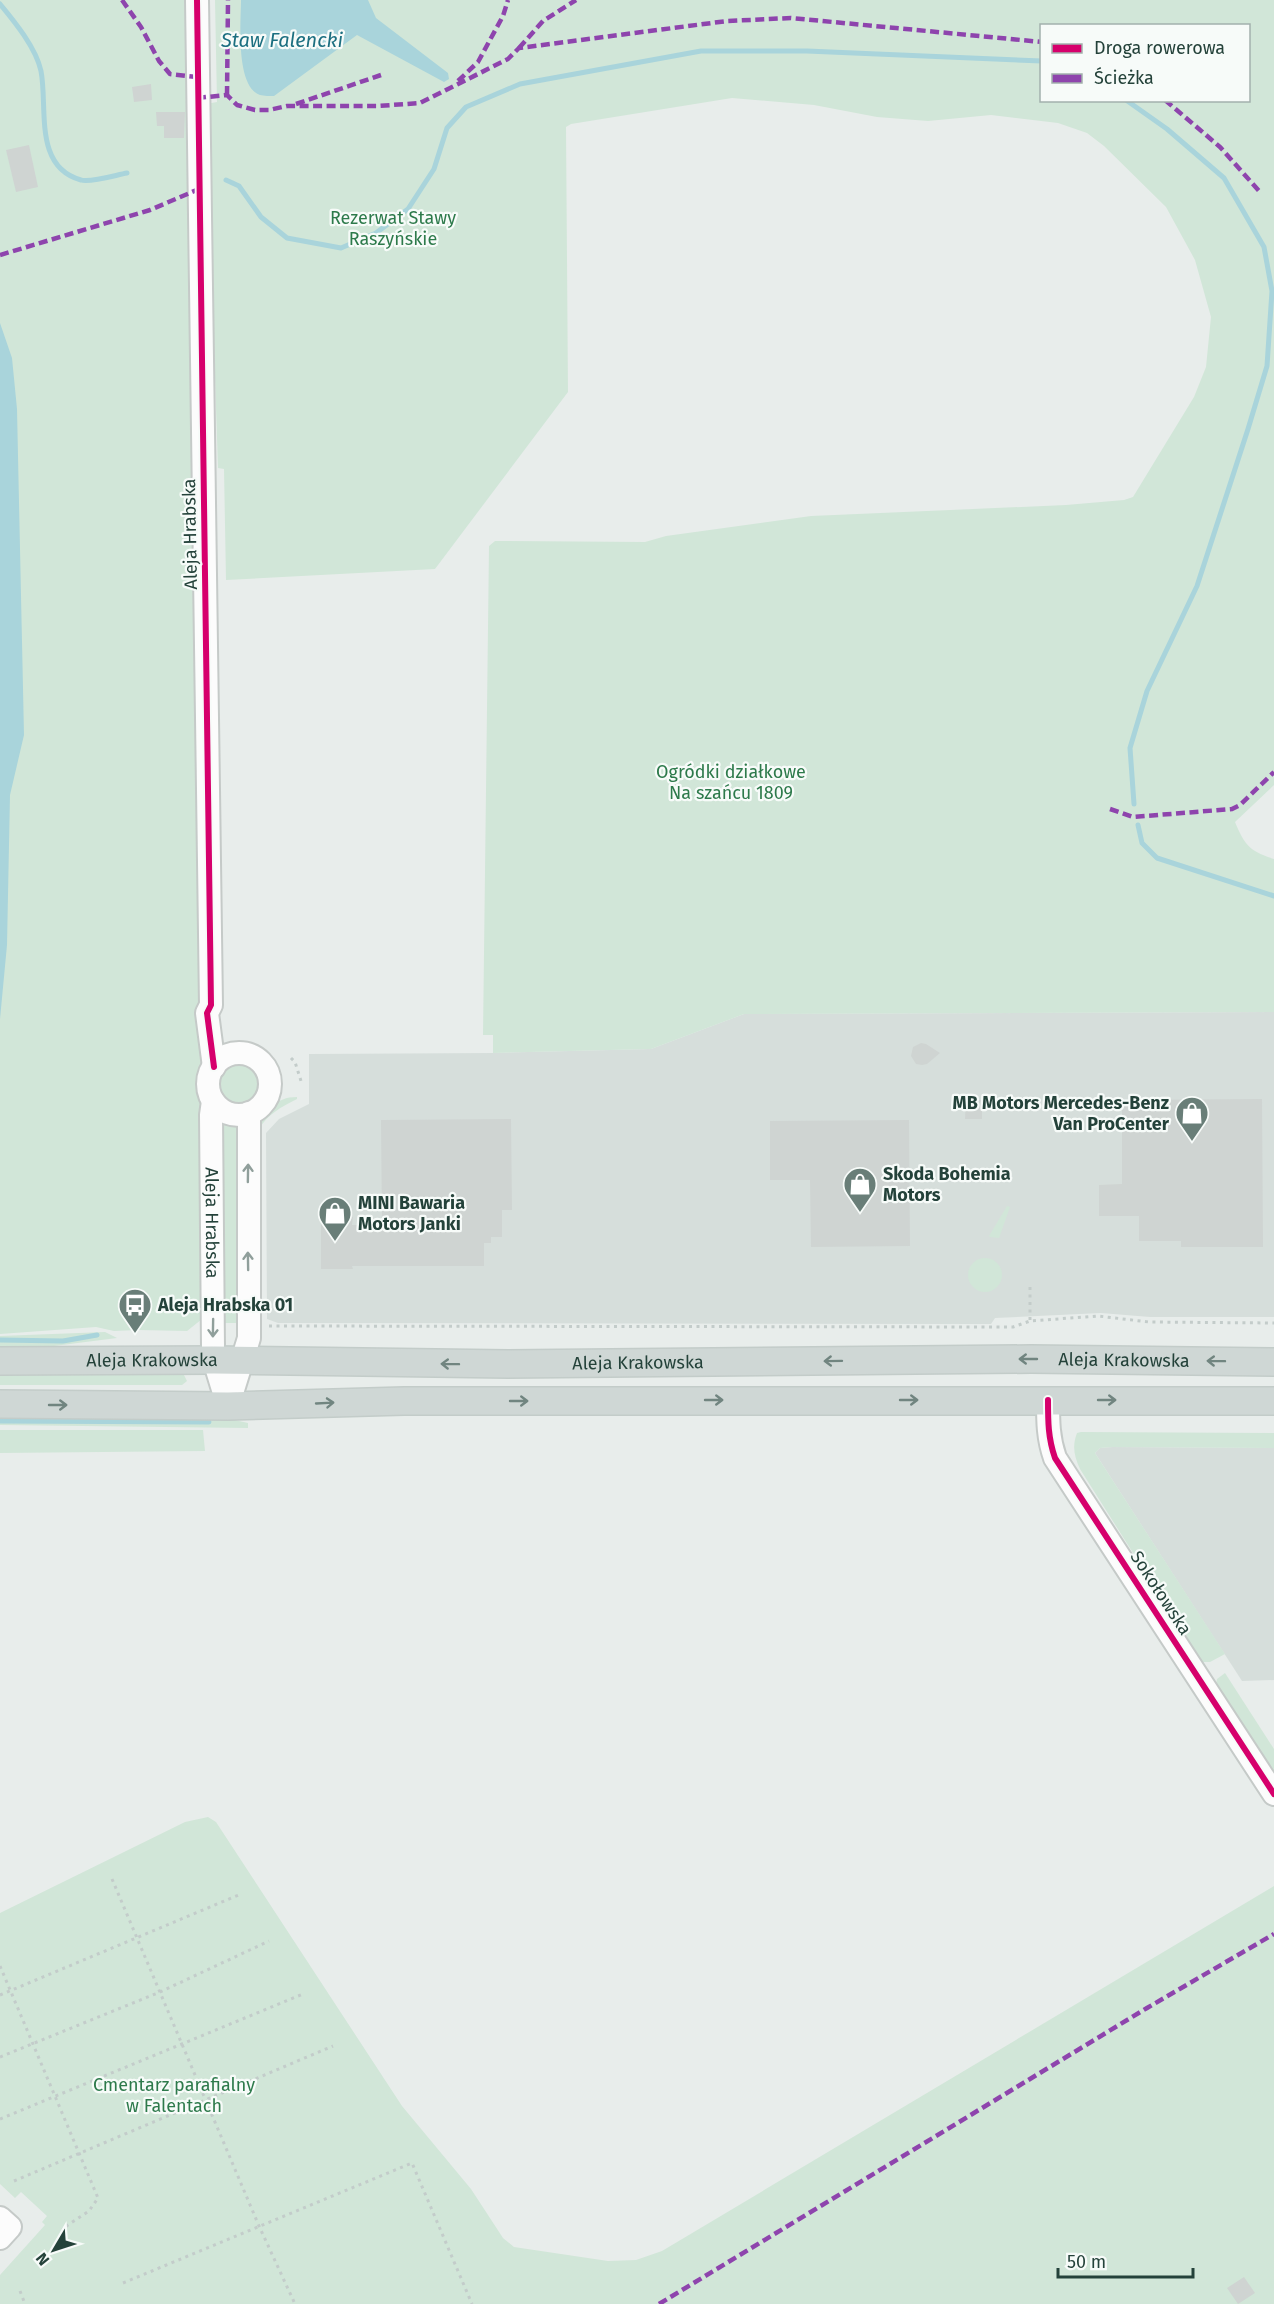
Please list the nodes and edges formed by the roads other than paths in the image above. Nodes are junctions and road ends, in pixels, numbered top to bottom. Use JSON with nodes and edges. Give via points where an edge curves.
{"nodes":[{"id":1,"x":197,"y":0,"type":"edge"},
{"id":2,"x":211,"y":1005,"type":"junction"},
{"id":3,"x":242,"y":1053,"type":"junction"},
{"id":4,"x":214,"y":1067,"type":"junction"},
{"id":5,"x":213,"y":1101,"type":"junction"},
{"id":6,"x":249,"y":1113,"type":"junction"},
{"id":7,"x":214,"y":1360,"type":"junction"},
{"id":8,"x":241,"y":1360,"type":"junction"},
{"id":9,"x":0,"y":1361,"type":"edge"},
{"id":10,"x":296,"y":1362,"type":"junction"},
{"id":11,"x":1274,"y":1362,"type":"edge"},
{"id":12,"x":1048,"y":1400,"type":"junction"},
{"id":13,"x":1274,"y":1401,"type":"edge"},
{"id":14,"x":0,"y":1404,"type":"edge"},
{"id":15,"x":266,"y":1404,"type":"junction"},
{"id":16,"x":228,"y":1406,"type":"junction"},
{"id":17,"x":1274,"y":1794,"type":"edge"},
{"id":18,"x":0,"y":2218,"type":"edge"},
{"id":19,"x":0,"y":2238,"type":"edge"}],
"edges":[{"from":1,"to":2,"type":"street","name":"Aleja Hrabska"},
{"from":2,"to":3,"type":"street","name":"Aleja Hrabska","via":[[225,1034]]},
{"from":2,"to":4,"type":"street","name":"Aleja Hrabska","via":[[207,1013]]},
{"from":3,"to":4,"type":"street","via":[[226,1056]]},
{"from":3,"to":6,"type":"street","via":[[261,1063],[269,1075],[266,1099]]},
{"from":4,"to":5,"type":"street","via":[[208,1082]]},
{"from":5,"to":6,"type":"street","via":[[231,1114]]},
{"from":5,"to":7,"type":"street","name":"Aleja Hrabska","one_way":true},
{"from":8,"to":6,"type":"street","name":"Aleja Hrabska","one_way":true,"via":[[249,1338]]},
{"from":7,"to":8,"type":"main road","name":"Aleja Krakowska"},
{"from":7,"to":9,"type":"main road","name":"Aleja Krakowska"},
{"from":7,"to":16,"type":"street","name":"Aleja Hrabska"},
{"from":8,"to":10,"type":"main road","name":"Aleja Krakowska"},
{"from":8,"to":16,"type":"street","name":"Aleja Hrabska"},
{"from":11,"to":10,"type":"main road","name":"Aleja Krakowska","one_way":true},
{"from":10,"to":15,"type":"main road","via":[[267,1378]]},
{"from":12,"to":13,"type":"main road","name":"Aleja Krakowska","one_way":true},
{"from":15,"to":12,"type":"main road","name":"Aleja Krakowska","one_way":true},
{"from":12,"to":17,"type":"street","name":"Sokołowska","via":[[1047,1426],[1055,1458]]},
{"from":14,"to":16,"type":"main road","name":"Aleja Krakowska","one_way":true},
{"from":15,"to":16,"type":"main road","name":"Aleja Krakowska"},
{"from":18,"to":19,"type":"street","via":[[10,2227]]}]}
